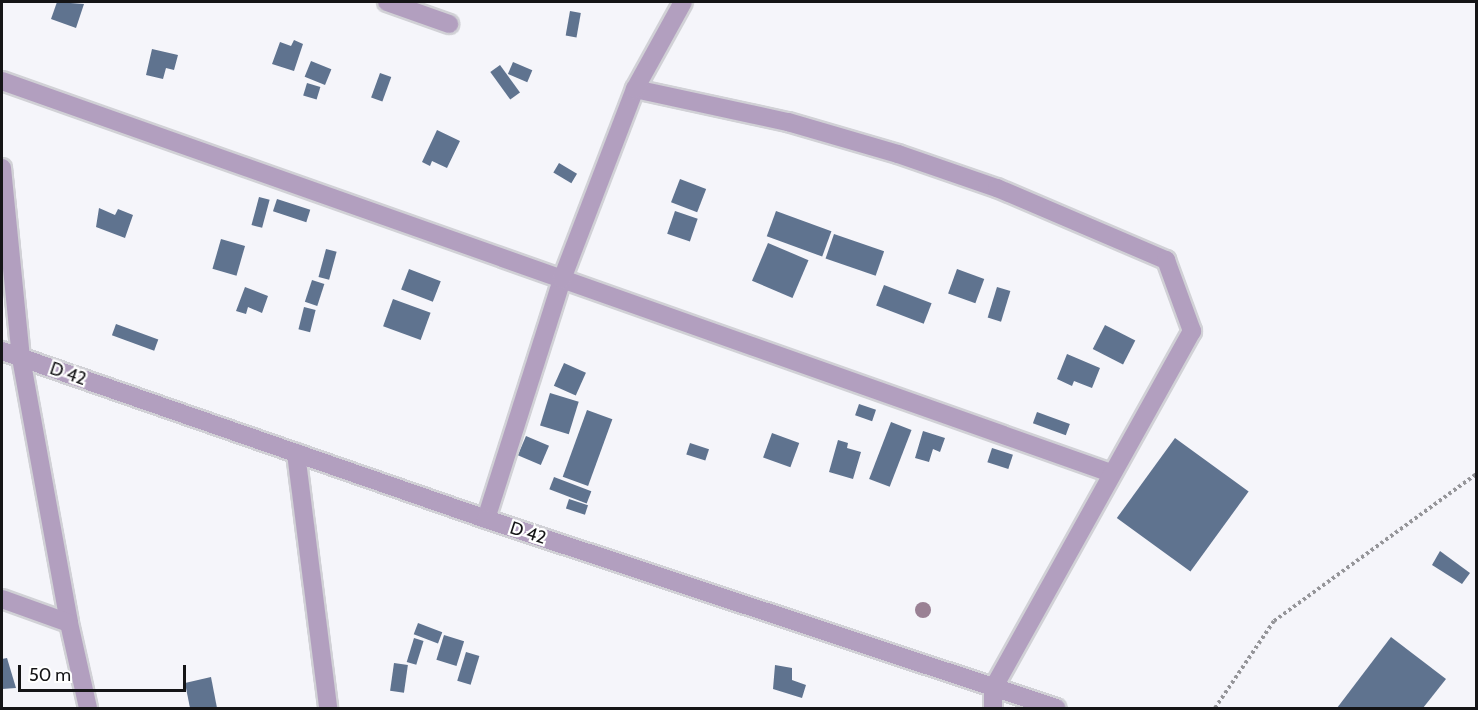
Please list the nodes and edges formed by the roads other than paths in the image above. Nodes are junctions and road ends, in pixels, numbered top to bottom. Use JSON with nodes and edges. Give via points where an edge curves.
{"nodes":[{"id":1,"x":387,"y":2,"type":"edge"},
{"id":2,"x":683,"y":2,"type":"edge"},
{"id":3,"x":449,"y":24,"type":"dead end"},
{"id":4,"x":2,"y":81,"type":"edge"},
{"id":5,"x":635,"y":89,"type":"junction"},
{"id":6,"x":2,"y":168,"type":"edge"},
{"id":7,"x":562,"y":279,"type":"junction"},
{"id":8,"x":2,"y":351,"type":"edge"},
{"id":9,"x":21,"y":358,"type":"junction"},
{"id":10,"x":296,"y":453,"type":"junction"},
{"id":11,"x":1111,"y":473,"type":"junction"},
{"id":12,"x":486,"y":519,"type":"junction"},
{"id":13,"x":2,"y":599,"type":"edge"},
{"id":14,"x":69,"y":623,"type":"junction"},
{"id":15,"x":993,"y":688,"type":"junction"},
{"id":16,"x":88,"y":708,"type":"edge"},
{"id":17,"x":328,"y":708,"type":"edge"},
{"id":18,"x":993,"y":708,"type":"edge"},
{"id":19,"x":1056,"y":708,"type":"edge"}],
"edges":[{"from":1,"to":3,"type":"street"},
{"from":2,"to":5,"type":"street"},
{"from":4,"to":7,"type":"street"},
{"from":5,"to":7,"type":"street"},
{"from":5,"to":11,"type":"street","via":[[788,122],[897,154],[997,188],[1166,260],[1192,331]]},
{"from":6,"to":9,"type":"street"},
{"from":7,"to":11,"type":"street"},
{"from":7,"to":12,"type":"street"},
{"from":8,"to":9,"type":"street","name":"D 42","number":"D 42"},
{"from":9,"to":10,"type":"street","name":"D 42","number":"D 42"},
{"from":9,"to":14,"type":"street"},
{"from":10,"to":12,"type":"street","name":"D 42","number":"D 42"},
{"from":10,"to":17,"type":"street"},
{"from":11,"to":15,"type":"street"},
{"from":12,"to":15,"type":"street","name":"D 42","number":"D 42"},
{"from":13,"to":14,"type":"street"},
{"from":14,"to":16,"type":"street"},
{"from":15,"to":18,"type":"street"},
{"from":15,"to":19,"type":"street","name":"D 42","number":"D 42"}]}
